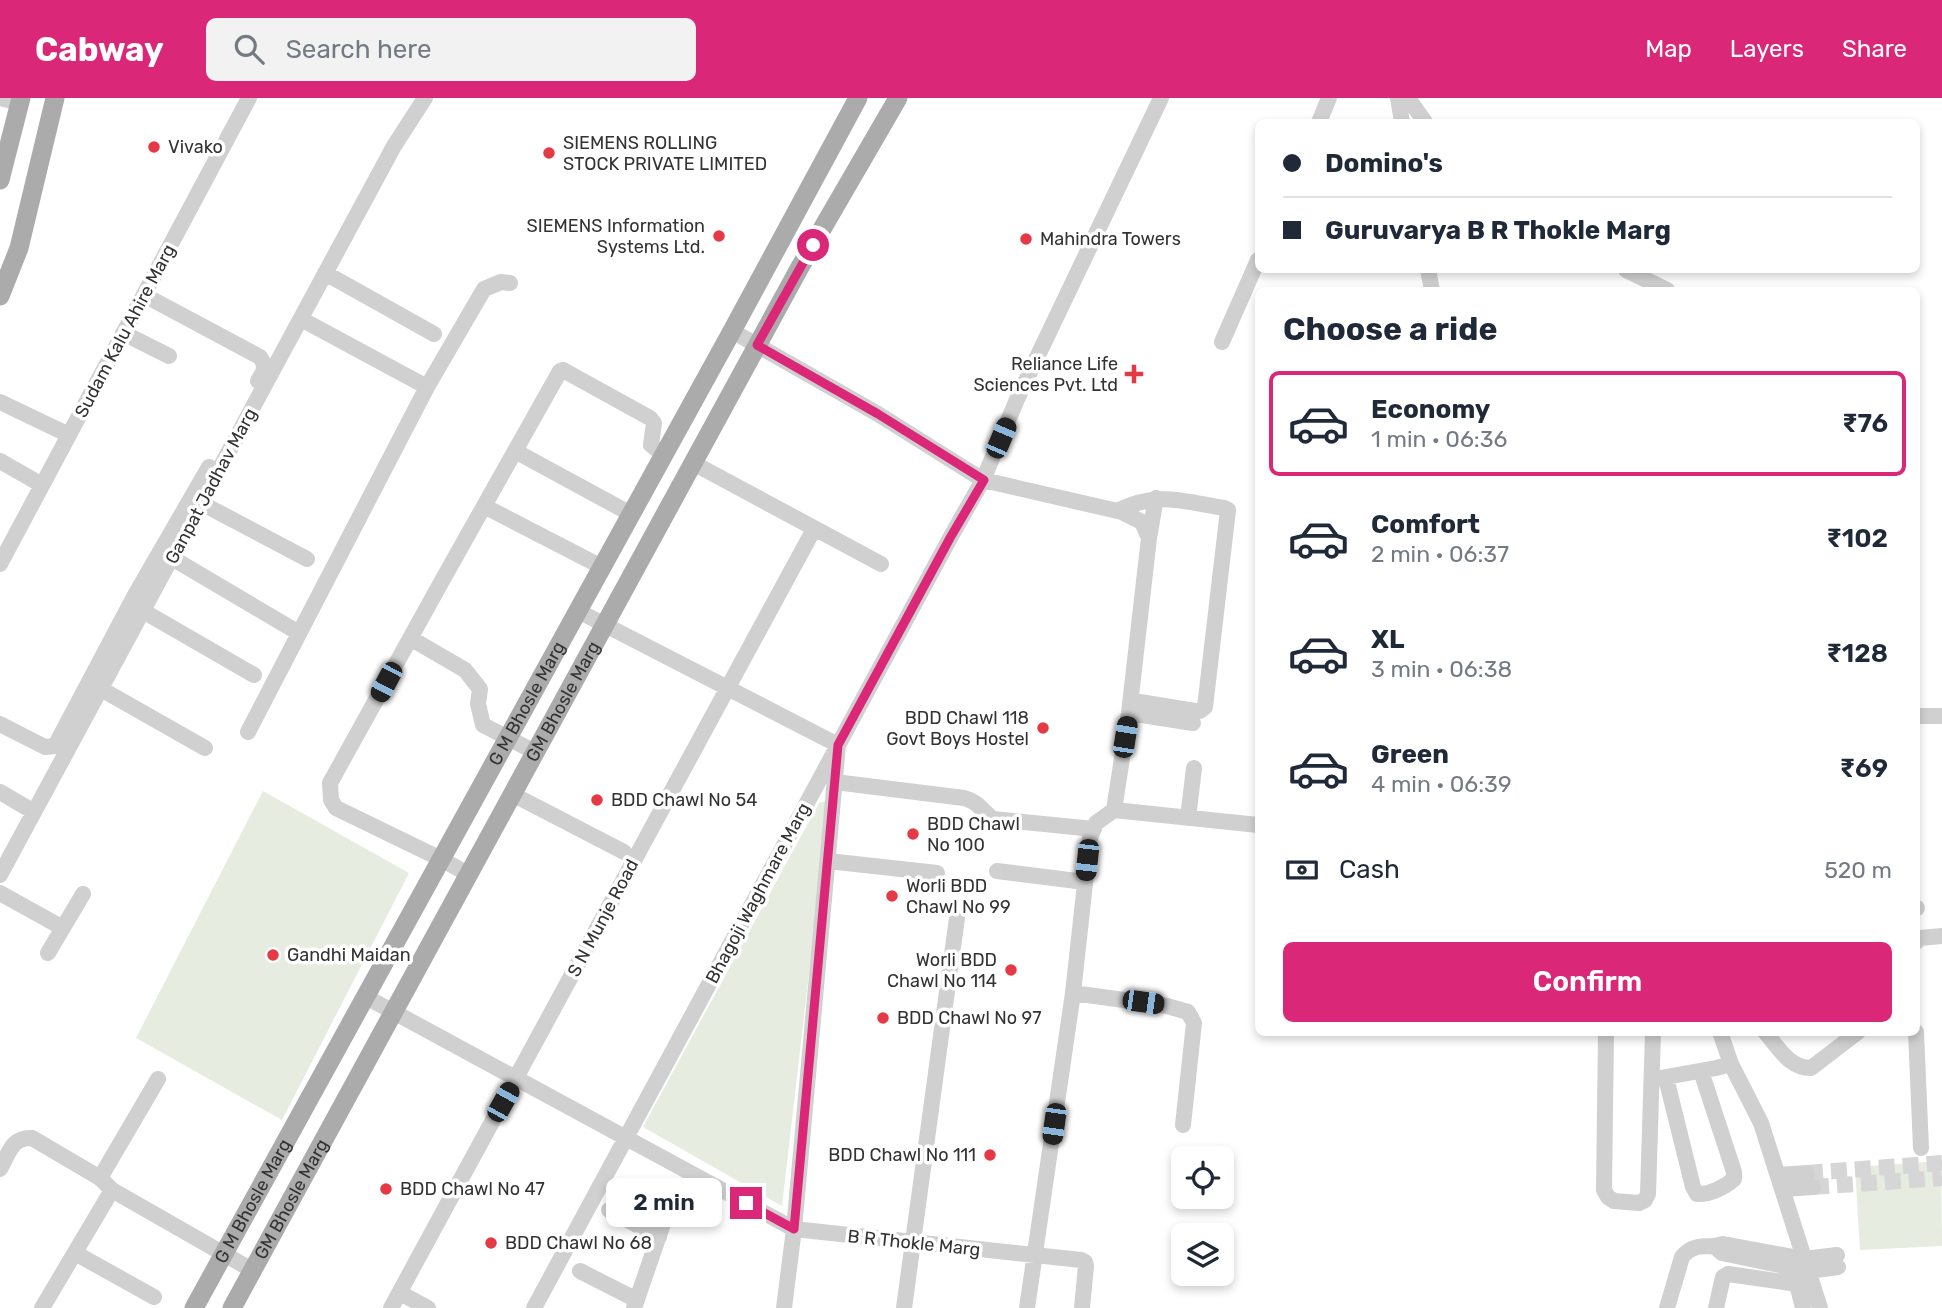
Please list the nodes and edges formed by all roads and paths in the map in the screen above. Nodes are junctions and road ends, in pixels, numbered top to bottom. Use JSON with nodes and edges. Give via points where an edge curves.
{"nodes":[{"id":1,"x":0,"y":98,"type":"edge"},
{"id":2,"x":55,"y":98,"type":"edge"},
{"id":3,"x":249,"y":98,"type":"edge"},
{"id":4,"x":425,"y":98,"type":"edge"},
{"id":5,"x":858,"y":98,"type":"edge"},
{"id":6,"x":898,"y":98,"type":"edge"},
{"id":7,"x":1161,"y":98,"type":"edge"},
{"id":8,"x":1329,"y":98,"type":"edge"},
{"id":9,"x":1398,"y":98,"type":"edge"},
{"id":10,"x":1408,"y":98,"type":"edge"},
{"id":11,"x":21,"y":100,"type":"edge"},
{"id":12,"x":1320,"y":119,"type":"edge"},
{"id":13,"x":1402,"y":119,"type":"edge"},
{"id":14,"x":1424,"y":119,"type":"edge"},
{"id":15,"x":0,"y":180,"type":"edge"},
{"id":16,"x":1255,"y":267,"type":"edge"},
{"id":17,"x":326,"y":273,"type":"junction"},
{"id":18,"x":1632,"y":273,"type":"edge"},
{"id":19,"x":510,"y":284,"type":"dead end"},
{"id":20,"x":1661,"y":287,"type":"edge"},
{"id":21,"x":144,"y":295,"type":"junction"},
{"id":22,"x":0,"y":296,"type":"edge"},
{"id":23,"x":301,"y":318,"type":"junction"},
{"id":24,"x":732,"y":331,"type":"junction"},
{"id":25,"x":123,"y":333,"type":"junction"},
{"id":26,"x":434,"y":334,"type":"dead end"},
{"id":27,"x":1222,"y":342,"type":"dead end"},
{"id":28,"x":757,"y":345,"type":"junction"},
{"id":29,"x":169,"y":356,"type":"dead end"},
{"id":30,"x":427,"y":387,"type":"junction"},
{"id":31,"x":0,"y":401,"type":"edge"},
{"id":32,"x":69,"y":435,"type":"junction"},
{"id":33,"x":515,"y":451,"type":"junction"},
{"id":34,"x":664,"y":455,"type":"junction"},
{"id":35,"x":0,"y":461,"type":"edge"},
{"id":36,"x":693,"y":463,"type":"junction"},
{"id":37,"x":984,"y":480,"type":"junction"},
{"id":38,"x":42,"y":485,"type":"junction"},
{"id":39,"x":1156,"y":498,"type":"junction"},
{"id":40,"x":201,"y":503,"type":"junction"},
{"id":41,"x":484,"y":506,"type":"junction"},
{"id":42,"x":1117,"y":511,"type":"junction"},
{"id":43,"x":631,"y":514,"type":"junction"},
{"id":44,"x":814,"y":529,"type":"junction"},
{"id":45,"x":1149,"y":538,"type":"junction"},
{"id":46,"x":172,"y":558,"type":"junction"},
{"id":47,"x":307,"y":559,"type":"dead end"},
{"id":48,"x":0,"y":564,"type":"edge"},
{"id":49,"x":881,"y":564,"type":"dead end"},
{"id":50,"x":602,"y":567,"type":"junction"},
{"id":51,"x":143,"y":611,"type":"junction"},
{"id":52,"x":578,"y":611,"type":"junction"},
{"id":53,"x":605,"y":624,"type":"junction"},
{"id":54,"x":299,"y":633,"type":"junction"},
{"id":55,"x":410,"y":638,"type":"junction"},
{"id":56,"x":254,"y":675,"type":"dead end"},
{"id":57,"x":728,"y":688,"type":"junction"},
{"id":58,"x":101,"y":689,"type":"junction"},
{"id":59,"x":1135,"y":708,"type":"junction"},
{"id":60,"x":1920,"y":716,"type":"edge"},
{"id":61,"x":1942,"y":716,"type":"edge"},
{"id":62,"x":1194,"y":723,"type":"dead end"},
{"id":63,"x":0,"y":724,"type":"edge"},
{"id":64,"x":248,"y":732,"type":"dead end"},
{"id":65,"x":508,"y":737,"type":"junction"},
{"id":66,"x":838,"y":745,"type":"junction"},
{"id":67,"x":205,"y":748,"type":"dead end"},
{"id":68,"x":535,"y":752,"type":"junction"},
{"id":69,"x":1194,"y":768,"type":"dead end"},
{"id":70,"x":835,"y":782,"type":"junction"},
{"id":71,"x":0,"y":792,"type":"edge"},
{"id":72,"x":512,"y":794,"type":"junction"},
{"id":73,"x":1114,"y":810,"type":"junction"},
{"id":74,"x":34,"y":812,"type":"junction"},
{"id":75,"x":1188,"y":818,"type":"junction"},
{"id":76,"x":1255,"y":825,"type":"edge"},
{"id":77,"x":1094,"y":829,"type":"junction"},
{"id":78,"x":624,"y":852,"type":"dead end"},
{"id":79,"x":441,"y":859,"type":"junction"},
{"id":80,"x":828,"y":861,"type":"junction"},
{"id":81,"x":997,"y":871,"type":"dead end"},
{"id":82,"x":937,"y":873,"type":"dead end"},
{"id":83,"x":468,"y":874,"type":"junction"},
{"id":84,"x":0,"y":875,"type":"edge"},
{"id":85,"x":1085,"y":882,"type":"junction"},
{"id":86,"x":0,"y":893,"type":"edge"},
{"id":87,"x":83,"y":894,"type":"dead end"},
{"id":88,"x":957,"y":918,"type":"dead end"},
{"id":89,"x":63,"y":928,"type":"junction"},
{"id":90,"x":1942,"y":936,"type":"edge"},
{"id":91,"x":1920,"y":938,"type":"edge"},
{"id":92,"x":48,"y":953,"type":"dead end"},
{"id":93,"x":1073,"y":993,"type":"junction"},
{"id":94,"x":366,"y":997,"type":"junction"},
{"id":95,"x":393,"y":1012,"type":"junction"},
{"id":96,"x":1606,"y":1036,"type":"edge"},
{"id":97,"x":1654,"y":1036,"type":"edge"},
{"id":98,"x":1721,"y":1036,"type":"edge"},
{"id":99,"x":1768,"y":1036,"type":"edge"},
{"id":100,"x":1853,"y":1036,"type":"edge"},
{"id":101,"x":1916,"y":1036,"type":"edge"},
{"id":102,"x":1731,"y":1064,"type":"junction"},
{"id":103,"x":1701,"y":1071,"type":"junction"},
{"id":104,"x":516,"y":1078,"type":"junction"},
{"id":105,"x":158,"y":1079,"type":"dead end"},
{"id":106,"x":1659,"y":1079,"type":"junction"},
{"id":107,"x":1183,"y":1125,"type":"dead end"},
{"id":108,"x":626,"y":1138,"type":"junction"},
{"id":109,"x":1921,"y":1148,"type":"dead end"},
{"id":110,"x":0,"y":1169,"type":"edge"},
{"id":111,"x":1810,"y":1180,"type":"tunnel mouth"},
{"id":112,"x":1780,"y":1182,"type":"junction"},
{"id":113,"x":106,"y":1184,"type":"junction"},
{"id":114,"x":609,"y":1210,"type":"dead end"},
{"id":115,"x":665,"y":1218,"type":"dead end"},
{"id":116,"x":794,"y":1229,"type":"junction"},
{"id":117,"x":659,"y":1237,"type":"junction"},
{"id":118,"x":913,"y":1243,"type":"junction"},
{"id":119,"x":75,"y":1252,"type":"junction"},
{"id":120,"x":224,"y":1254,"type":"junction"},
{"id":121,"x":1034,"y":1256,"type":"junction"},
{"id":122,"x":1838,"y":1261,"type":"dead end"},
{"id":123,"x":252,"y":1270,"type":"junction"},
{"id":124,"x":580,"y":1271,"type":"dead end"},
{"id":125,"x":1805,"y":1274,"type":"junction"},
{"id":126,"x":400,"y":1293,"type":"junction"},
{"id":127,"x":154,"y":1297,"type":"dead end"},
{"id":128,"x":636,"y":1304,"type":"edge"},
{"id":129,"x":42,"y":1308,"type":"edge"},
{"id":130,"x":194,"y":1308,"type":"edge"},
{"id":131,"x":232,"y":1308,"type":"edge"},
{"id":132,"x":391,"y":1308,"type":"edge"},
{"id":133,"x":428,"y":1308,"type":"edge"},
{"id":134,"x":534,"y":1308,"type":"edge"},
{"id":135,"x":784,"y":1308,"type":"edge"},
{"id":136,"x":904,"y":1308,"type":"edge"},
{"id":137,"x":1027,"y":1308,"type":"edge"},
{"id":138,"x":1082,"y":1308,"type":"edge"},
{"id":139,"x":1667,"y":1308,"type":"edge"},
{"id":140,"x":1716,"y":1308,"type":"edge"},
{"id":141,"x":1803,"y":1308,"type":"edge"},
{"id":142,"x":1820,"y":1308,"type":"edge"}],
"edges":[{"from":1,"to":11,"type":"street"},
{"from":2,"to":22,"type":"main road","via":[[19,248]]},
{"from":3,"to":21,"type":"street","name":"Sudam Kalu Ahire Marg"},
{"from":4,"to":17,"type":"street","name":"Ganpat Jadhav Marg"},
{"from":5,"to":24,"type":"main road","name":"G M Bhosle Marg"},
{"from":6,"to":28,"type":"main road","name":"GM Bhosle Marg"},
{"from":7,"to":37,"type":"street","name":"Bhagoji Waghmare Marg","via":[[1018,397]]},
{"from":8,"to":12,"type":"street"},
{"from":9,"to":13,"type":"street"},
{"from":10,"to":14,"type":"street"},
{"from":11,"to":15,"type":"main road"},
{"from":16,"to":27,"type":"street"},
{"from":17,"to":23,"type":"street","name":"Ganpat Jadhav Marg"},
{"from":17,"to":26,"type":"street"},
{"from":18,"to":20,"type":"street"},
{"from":19,"to":30,"type":"street","via":[[500,282],[484,289]]},
{"from":21,"to":25,"type":"street","name":"Sudam Kalu Ahire Marg"},
{"from":21,"to":63,"type":"street","via":[[260,357],[264,370],[55,746],[45,747]]},
{"from":23,"to":30,"type":"street"},
{"from":23,"to":40,"type":"street","name":"Ganpat Jadhav Marg"},
{"from":24,"to":28,"type":"street"},
{"from":24,"to":34,"type":"main road","name":"G M Bhosle Marg"},
{"from":25,"to":29,"type":"street"},
{"from":25,"to":32,"type":"street","name":"Sudam Kalu Ahire Marg"},
{"from":28,"to":36,"type":"main road","name":"GM Bhosle Marg"},
{"from":28,"to":37,"type":"street"},
{"from":30,"to":54,"type":"street"},
{"from":31,"to":32,"type":"street"},
{"from":32,"to":38,"type":"street","name":"Sudam Kalu Ahire Marg"},
{"from":33,"to":34,"type":"street","via":[[563,370],[650,418],[654,423],[651,445]]},
{"from":33,"to":41,"type":"street"},
{"from":33,"to":43,"type":"street"},
{"from":34,"to":43,"type":"main road","name":"G M Bhosle Marg"},
{"from":35,"to":38,"type":"street"},
{"from":36,"to":44,"type":"street"},
{"from":36,"to":53,"type":"main road","name":"GM Bhosle Marg"},
{"from":37,"to":42,"type":"street"},
{"from":37,"to":66,"type":"street","name":"Bhagoji Waghmare Marg"},
{"from":38,"to":48,"type":"street","name":"Sudam Kalu Ahire Marg"},
{"from":39,"to":42,"type":"street"},
{"from":39,"to":45,"type":"street"},
{"from":39,"to":59,"type":"street","via":[[1224,508],[1228,517],[1205,707],[1200,711]]},
{"from":40,"to":46,"type":"street","name":"Ganpat Jadhav Marg"},
{"from":40,"to":47,"type":"street"},
{"from":41,"to":50,"type":"street"},
{"from":41,"to":55,"type":"street"},
{"from":42,"to":45,"type":"street","via":[[1142,522]]},
{"from":43,"to":50,"type":"main road","name":"G M Bhosle Marg"},
{"from":44,"to":49,"type":"street"},
{"from":44,"to":57,"type":"street","name":"S N Munje Road"},
{"from":45,"to":59,"type":"street"},
{"from":46,"to":51,"type":"street","name":"Ganpat Jadhav Marg"},
{"from":46,"to":54,"type":"street"},
{"from":50,"to":52,"type":"main road","name":"G M Bhosle Marg"},
{"from":51,"to":56,"type":"street"},
{"from":51,"to":58,"type":"street","name":"Ganpat Jadhav Marg"},
{"from":52,"to":53,"type":"street"},
{"from":52,"to":65,"type":"main road","name":"G M Bhosle Marg"},
{"from":53,"to":57,"type":"street"},
{"from":53,"to":68,"type":"main road","name":"GM Bhosle Marg"},
{"from":54,"to":64,"type":"street"},
{"from":55,"to":65,"type":"street","via":[[465,670],[480,689],[483,725]]},
{"from":55,"to":79,"type":"street","via":[[330,783],[331,800],[336,808]]},
{"from":57,"to":66,"type":"street"},
{"from":57,"to":104,"type":"street","name":"S N Munje Road"},
{"from":58,"to":67,"type":"street"},
{"from":58,"to":74,"type":"street","name":"Ganpat Jadhav Marg"},
{"from":59,"to":62,"type":"street"},
{"from":59,"to":73,"type":"street"},
{"from":60,"to":61,"type":"street"},
{"from":65,"to":68,"type":"street"},
{"from":65,"to":79,"type":"main road","name":"G M Bhosle Marg"},
{"from":66,"to":70,"type":"street"},
{"from":66,"to":108,"type":"street","name":"Bhagoji Waghmare Marg"},
{"from":68,"to":72,"type":"main road","name":"GM Bhosle Marg"},
{"from":69,"to":75,"type":"street"},
{"from":70,"to":77,"type":"street","via":[[964,798],[977,803],[993,819]]},
{"from":70,"to":80,"type":"street"},
{"from":71,"to":74,"type":"street"},
{"from":72,"to":78,"type":"street"},
{"from":72,"to":83,"type":"main road","name":"GM Bhosle Marg"},
{"from":73,"to":75,"type":"street"},
{"from":73,"to":77,"type":"street"},
{"from":74,"to":84,"type":"street","name":"Ganpat Jadhav Marg"},
{"from":75,"to":76,"type":"street"},
{"from":77,"to":85,"type":"street"},
{"from":79,"to":83,"type":"street"},
{"from":79,"to":94,"type":"main road","name":"G M Bhosle Marg"},
{"from":80,"to":82,"type":"street"},
{"from":80,"to":116,"type":"street"},
{"from":81,"to":85,"type":"street"},
{"from":83,"to":95,"type":"main road","name":"GM Bhosle Marg"},
{"from":85,"to":93,"type":"street"},
{"from":86,"to":89,"type":"street"},
{"from":87,"to":89,"type":"street"},
{"from":88,"to":118,"type":"street"},
{"from":89,"to":92,"type":"street"},
{"from":90,"to":91,"type":"street"},
{"from":93,"to":107,"type":"street","via":[[1188,1012],[1194,1023]]},
{"from":93,"to":121,"type":"street"},
{"from":94,"to":95,"type":"street"},
{"from":94,"to":120,"type":"main road","name":"G M Bhosle Marg"},
{"from":95,"to":104,"type":"street"},
{"from":95,"to":123,"type":"main road","name":"GM Bhosle Marg"},
{"from":96,"to":106,"type":"street","via":[[1604,1190],[1614,1201],[1646,1200]]},
{"from":97,"to":106,"type":"street"},
{"from":98,"to":102,"type":"street"},
{"from":99,"to":100,"type":"street","via":[[1791,1063],[1802,1068],[1811,1068]]},
{"from":101,"to":109,"type":"street"},
{"from":102,"to":103,"type":"street"},
{"from":102,"to":112,"type":"street","via":[[1761,1123]]},
{"from":103,"to":106,"type":"street"},
{"from":103,"to":106,"type":"street","via":[[1734,1172],[1728,1184],[1703,1195],[1697,1195],[1693,1187]]},
{"from":104,"to":108,"type":"street"},
{"from":104,"to":126,"type":"street","name":"S N Munje Road"},
{"from":105,"to":113,"type":"street"},
{"from":108,"to":116,"type":"street"},
{"from":108,"to":134,"type":"street","name":"Bhagoji Waghmare Marg"},
{"from":110,"to":113,"type":"street","via":[[15,1142],[28,1137]]},
{"from":111,"to":112,"type":"street"},
{"from":112,"to":125,"type":"street"},
{"from":113,"to":119,"type":"street"},
{"from":113,"to":120,"type":"street"},
{"from":114,"to":117,"type":"street"},
{"from":115,"to":117,"type":"street"},
{"from":116,"to":118,"type":"street","name":"B R Thokle Marg"},
{"from":116,"to":135,"type":"street"},
{"from":117,"to":128,"type":"street"},
{"from":118,"to":121,"type":"street","name":"B R Thokle Marg"},
{"from":118,"to":136,"type":"street"},
{"from":119,"to":127,"type":"street"},
{"from":119,"to":129,"type":"street"},
{"from":120,"to":123,"type":"street"},
{"from":120,"to":130,"type":"main road","name":"G M Bhosle Marg"},
{"from":121,"to":137,"type":"street"},
{"from":121,"to":138,"type":"street","name":"B R Thokle Marg","via":[[1084,1262]]},
{"from":122,"to":125,"type":"street"},
{"from":123,"to":131,"type":"main road","name":"GM Bhosle Marg"},
{"from":124,"to":128,"type":"street"},
{"from":125,"to":139,"type":"street","via":[[1714,1246],[1695,1247],[1682,1258]]},
{"from":125,"to":140,"type":"street","via":[[1728,1274],[1723,1277]]},
{"from":125,"to":141,"type":"street"},
{"from":125,"to":142,"type":"street"},
{"from":126,"to":132,"type":"street","name":"S N Munje Road"},
{"from":126,"to":133,"type":"street"}]}
